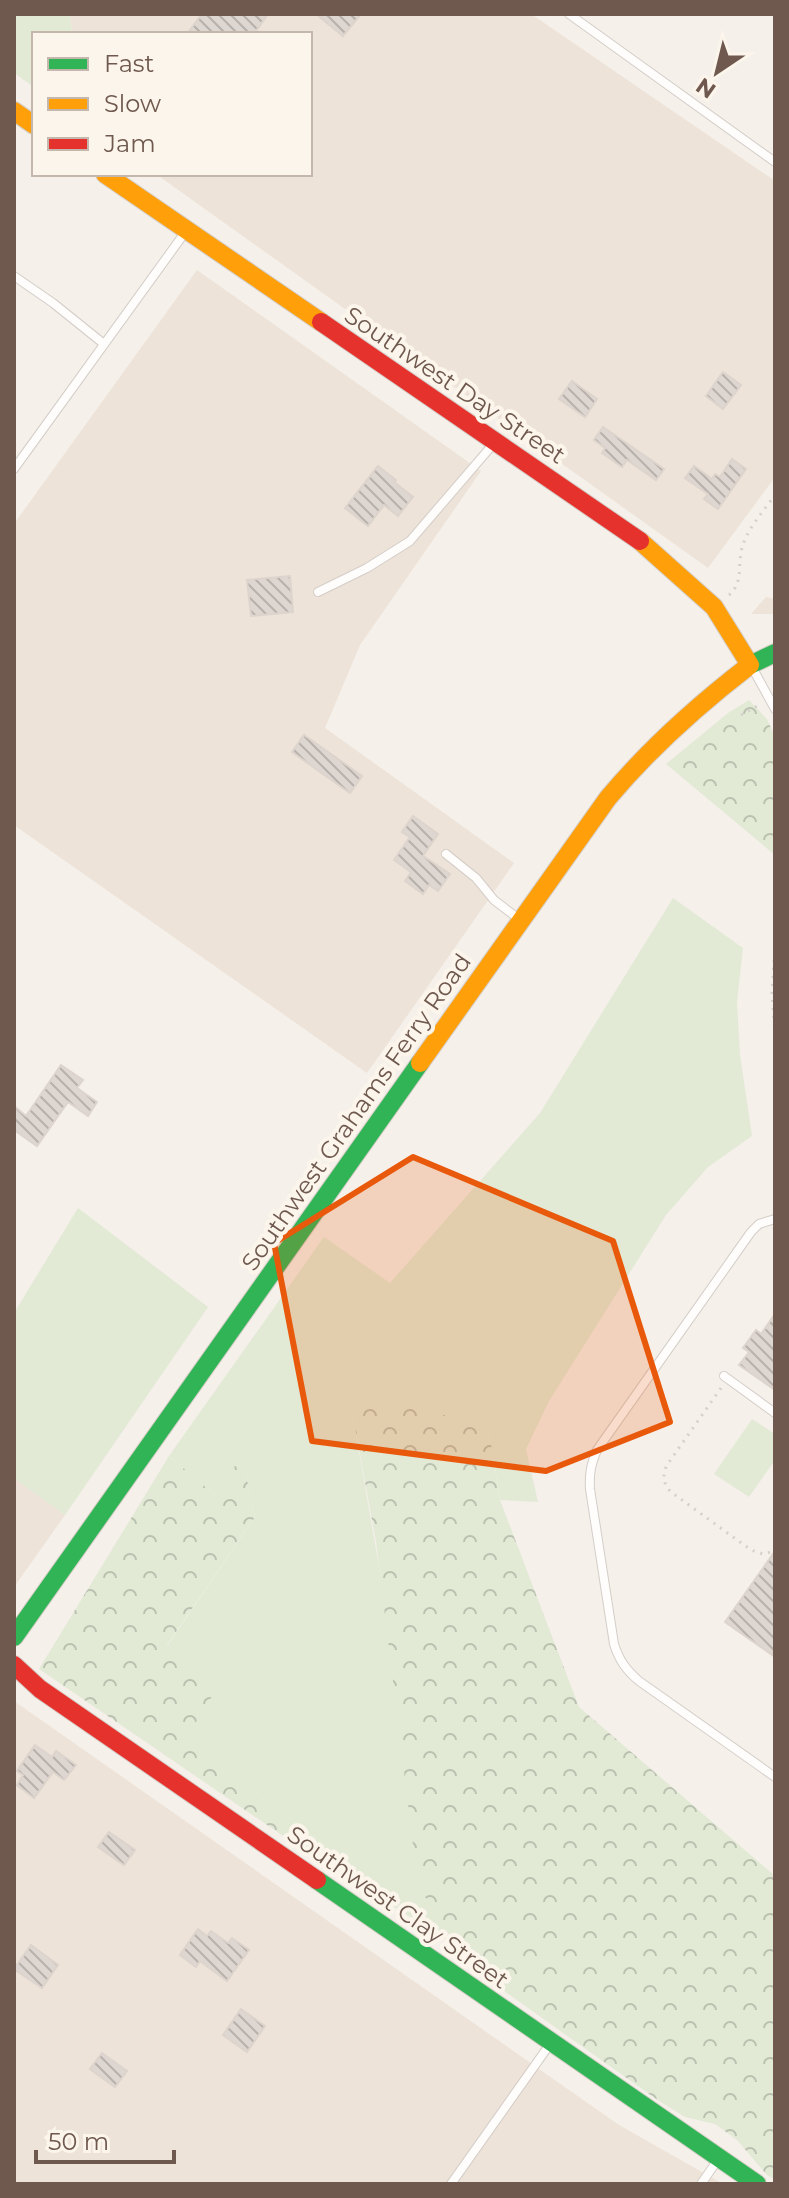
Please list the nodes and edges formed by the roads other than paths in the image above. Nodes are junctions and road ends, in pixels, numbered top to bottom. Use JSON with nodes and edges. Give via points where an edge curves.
{"nodes":[{"id":1,"x":569,"y":14,"type":"edge"},
{"id":2,"x":14,"y":111,"type":"edge"},
{"id":3,"x":32,"y":124,"type":"edge"},
{"id":4,"x":775,"y":162,"type":"edge"},
{"id":5,"x":108,"y":176,"type":"edge"},
{"id":6,"x":186,"y":230,"type":"junction"},
{"id":7,"x":14,"y":276,"type":"edge"},
{"id":8,"x":104,"y":344,"type":"junction"},
{"id":9,"x":495,"y":442,"type":"junction"},
{"id":10,"x":14,"y":469,"type":"edge"},
{"id":11,"x":318,"y":592,"type":"dead end"},
{"id":12,"x":775,"y":653,"type":"edge"},
{"id":13,"x":750,"y":665,"type":"junction"},
{"id":14,"x":775,"y":709,"type":"edge"},
{"id":15,"x":446,"y":854,"type":"dead end"},
{"id":16,"x":521,"y":921,"type":"junction"},
{"id":17,"x":775,"y":1219,"type":"edge"},
{"id":18,"x":726,"y":1378,"type":"road end"},
{"id":19,"x":775,"y":1413,"type":"edge"},
{"id":20,"x":14,"y":1637,"type":"edge"},
{"id":21,"x":14,"y":1665,"type":"edge"},
{"id":22,"x":775,"y":1777,"type":"edge"},
{"id":23,"x":551,"y":2042,"type":"junction"},
{"id":24,"x":719,"y":2158,"type":"junction"},
{"id":25,"x":451,"y":2184,"type":"edge"},
{"id":26,"x":701,"y":2184,"type":"edge"},
{"id":27,"x":757,"y":2184,"type":"edge"}],
"edges":[{"from":1,"to":4,"type":"lane"},
{"from":2,"to":3,"type":"main road"},
{"from":5,"to":6,"type":"main road","name":"Southwest Day Street"},
{"from":6,"to":8,"type":"lane"},
{"from":6,"to":9,"type":"main road","name":"Southwest Day Street"},
{"from":7,"to":8,"type":"lane"},
{"from":8,"to":10,"type":"lane"},
{"from":9,"to":11,"type":"lane","via":[[410,541]]},
{"from":9,"to":13,"type":"main road","name":"Southwest Day Street","via":[[642,542],[696,589],[714,607]]},
{"from":12,"to":13,"type":"main road","name":"Southwest Grahams Ferry Road"},
{"from":13,"to":14,"type":"lane"},
{"from":13,"to":16,"type":"main road","name":"Southwest Grahams Ferry Road","via":[[648,751]]},
{"from":15,"to":16,"type":"lane"},
{"from":16,"to":20,"type":"main road","name":"Southwest Grahams Ferry Road"},
{"from":17,"to":22,"type":"lane","via":[[751,1232],[597,1450],[589,1476],[619,1658],[639,1681]]},
{"from":18,"to":19,"type":"lane"},
{"from":21,"to":23,"type":"main road","name":"Southwest Clay Street","via":[[40,1689]]},
{"from":23,"to":24,"type":"main road","name":"Southwest Clay Street"},
{"from":23,"to":25,"type":"lane"},
{"from":24,"to":26,"type":"lane"},
{"from":24,"to":27,"type":"main road","name":"Southwest Clay Street"}]}
